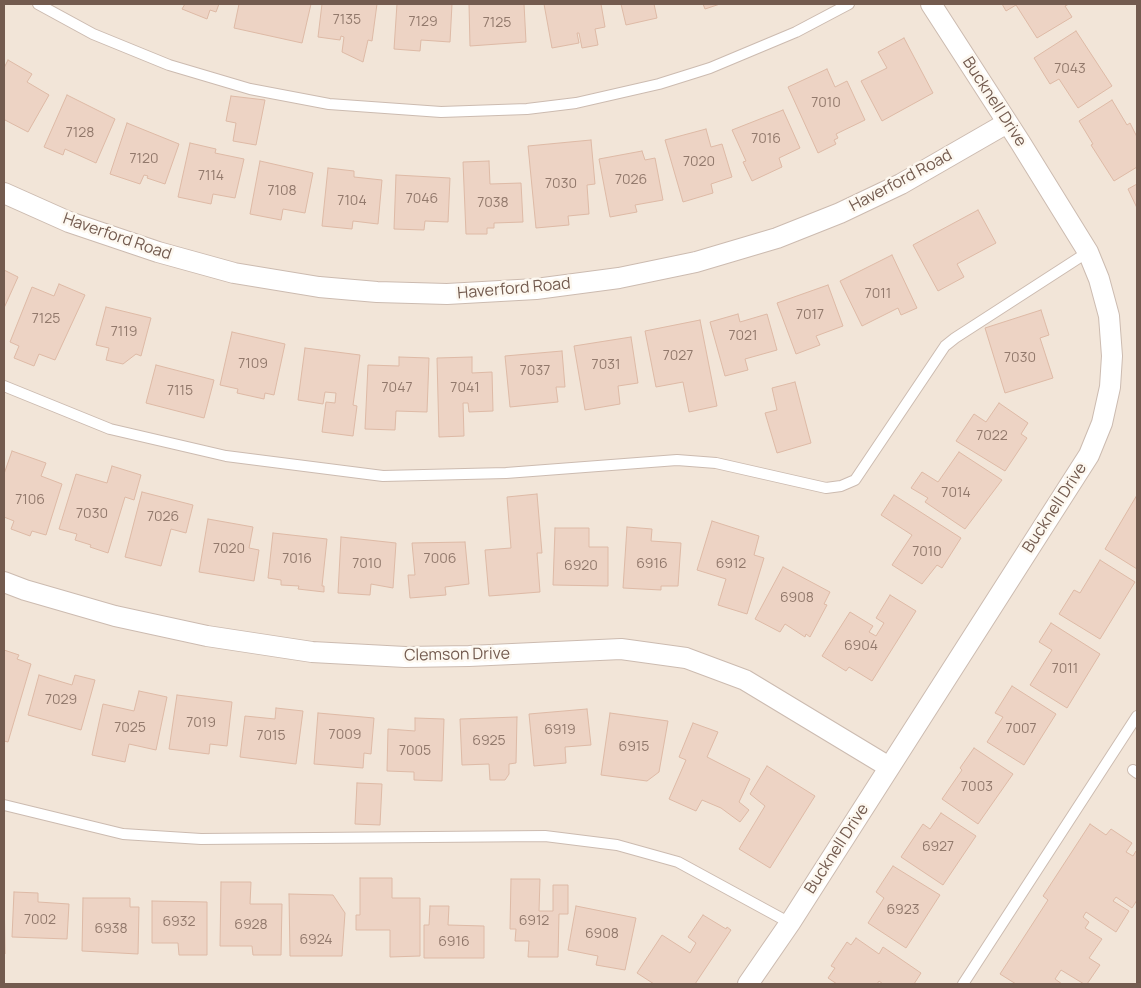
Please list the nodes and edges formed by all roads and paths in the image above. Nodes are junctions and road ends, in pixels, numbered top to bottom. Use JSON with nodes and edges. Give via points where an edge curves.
{"nodes":[{"id":1,"x":38,"y":4,"type":"edge"},
{"id":2,"x":849,"y":4,"type":"edge"},
{"id":3,"x":931,"y":4,"type":"edge"},
{"id":4,"x":1008,"y":123,"type":"junction"},
{"id":5,"x":4,"y":193,"type":"edge"},
{"id":6,"x":1088,"y":252,"type":"junction"},
{"id":7,"x":4,"y":386,"type":"edge"},
{"id":8,"x":4,"y":582,"type":"edge"},
{"id":9,"x":1137,"y":716,"type":"edge"},
{"id":10,"x":889,"y":766,"type":"junction"},
{"id":11,"x":4,"y":805,"type":"edge"},
{"id":12,"x":790,"y":923,"type":"junction"},
{"id":13,"x":748,"y":984,"type":"edge"},
{"id":14,"x":963,"y":984,"type":"edge"}],
"edges":[{"from":1,"to":2,"type":"lane","via":[[93,34],[170,66],[250,89],[329,104],[441,112],[546,107],[659,84],[744,54]]},
{"from":3,"to":4,"type":"street","name":"Bucknell Drive"},
{"from":4,"to":5,"type":"street","name":"Haverford Road","via":[[901,184],[777,238],[696,262],[536,290],[448,294],[378,292],[318,287],[234,272],[158,252],[69,222]]},
{"from":4,"to":6,"type":"street","name":"Bucknell Drive"},
{"from":6,"to":7,"type":"lane","via":[[945,346],[855,480],[826,488],[716,462],[677,460],[506,473],[383,476],[226,456],[110,429]]},
{"from":6,"to":10,"type":"street","name":"Bucknell Drive","via":[[1109,316],[1110,387],[1102,423],[1089,455]]},
{"from":8,"to":10,"type":"street","name":"Clemson Drive","via":[[115,616],[207,636],[312,652],[433,657],[621,649],[686,658],[745,680]]},
{"from":9,"to":14,"type":"lane"},
{"from":10,"to":12,"type":"street","name":"Bucknell Drive"},
{"from":11,"to":12,"type":"lane","via":[[123,834],[201,839],[544,836],[617,845],[678,862]]},
{"from":12,"to":13,"type":"street","name":"Bucknell Drive"}]}
